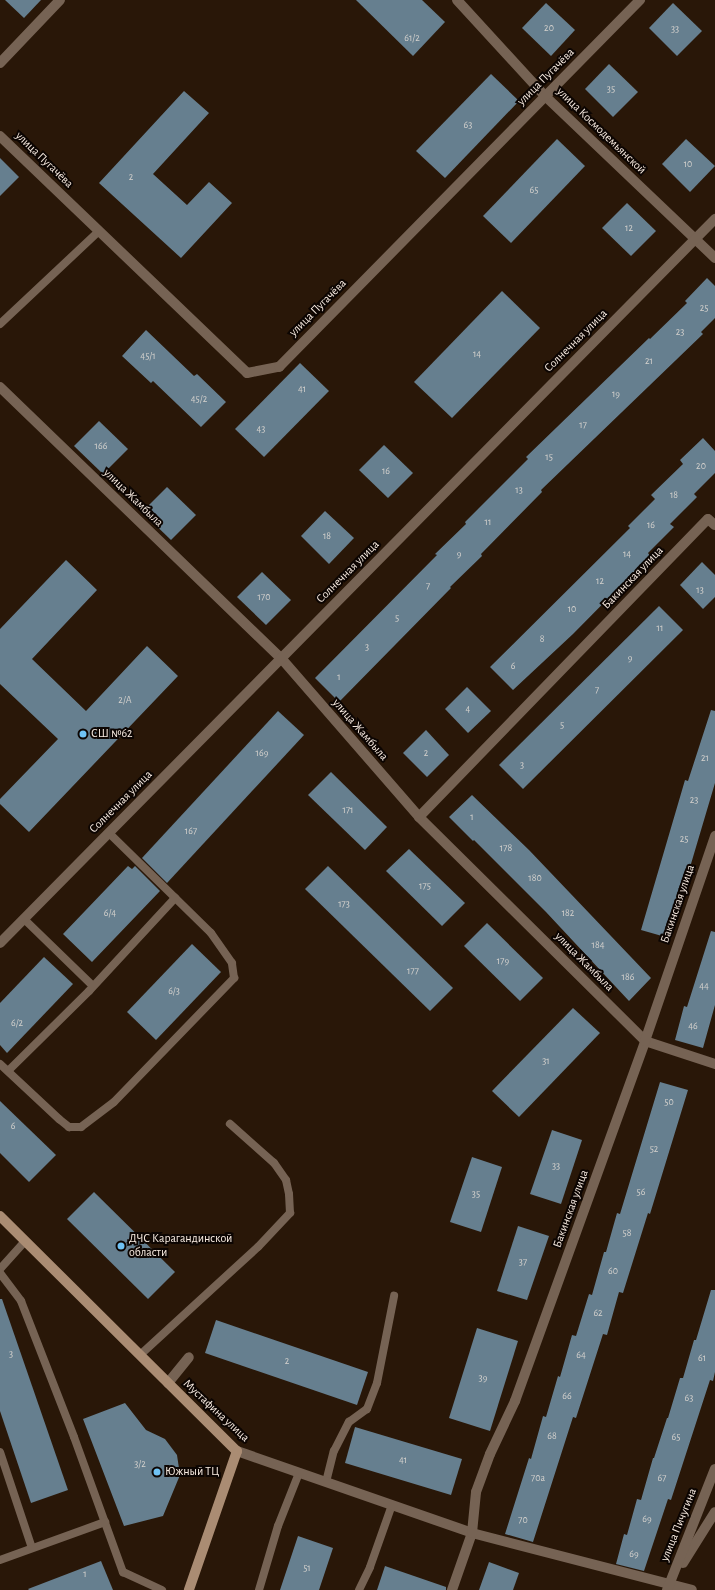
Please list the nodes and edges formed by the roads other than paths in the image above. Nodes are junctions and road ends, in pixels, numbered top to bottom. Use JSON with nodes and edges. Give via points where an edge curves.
{"nodes":[{"id":1,"x":60,"y":0,"type":"edge"},
{"id":2,"x":457,"y":0,"type":"edge"},
{"id":3,"x":640,"y":0,"type":"edge"},
{"id":4,"x":0,"y":63,"type":"edge"},
{"id":5,"x":545,"y":96,"type":"junction"},
{"id":6,"x":0,"y":136,"type":"edge"},
{"id":7,"x":715,"y":219,"type":"edge"},
{"id":8,"x":99,"y":231,"type":"junction"},
{"id":9,"x":695,"y":238,"type":"junction"},
{"id":10,"x":715,"y":258,"type":"edge"},
{"id":11,"x":0,"y":324,"type":"edge"},
{"id":12,"x":0,"y":387,"type":"edge"},
{"id":13,"x":715,"y":525,"type":"edge"},
{"id":14,"x":281,"y":658,"type":"junction"},
{"id":15,"x":419,"y":817,"type":"junction"},
{"id":16,"x":109,"y":833,"type":"junction"},
{"id":17,"x":715,"y":836,"type":"edge"},
{"id":18,"x":175,"y":898,"type":"junction"},
{"id":19,"x":24,"y":919,"type":"junction"},
{"id":20,"x":0,"y":943,"type":"edge"},
{"id":21,"x":93,"y":986,"type":"junction"},
{"id":22,"x":645,"y":1041,"type":"junction"},
{"id":23,"x":0,"y":1064,"type":"edge"},
{"id":24,"x":715,"y":1064,"type":"edge"},
{"id":25,"x":8,"y":1071,"type":"junction"},
{"id":26,"x":230,"y":1124,"type":"dead end"},
{"id":27,"x":0,"y":1216,"type":"edge"},
{"id":28,"x":25,"y":1241,"type":"junction"},
{"id":29,"x":0,"y":1269,"type":"edge"},
{"id":30,"x":0,"y":1273,"type":"edge"},
{"id":31,"x":394,"y":1296,"type":"dead end"},
{"id":32,"x":140,"y":1355,"type":"junction"},
{"id":33,"x":189,"y":1357,"type":"dead end"},
{"id":34,"x":168,"y":1383,"type":"junction"},
{"id":35,"x":237,"y":1451,"type":"junction"},
{"id":36,"x":0,"y":1452,"type":"edge"},
{"id":37,"x":715,"y":1469,"type":"edge"},
{"id":38,"x":299,"y":1473,"type":"junction"},
{"id":39,"x":326,"y":1482,"type":"junction"},
{"id":40,"x":392,"y":1505,"type":"junction"},
{"id":41,"x":715,"y":1512,"type":"edge"},
{"id":42,"x":105,"y":1522,"type":"junction"},
{"id":43,"x":472,"y":1533,"type":"junction"},
{"id":44,"x":32,"y":1548,"type":"junction"},
{"id":45,"x":0,"y":1560,"type":"edge"},
{"id":46,"x":668,"y":1587,"type":"edge"},
{"id":47,"x":162,"y":1590,"type":"edge"},
{"id":48,"x":189,"y":1590,"type":"edge"},
{"id":49,"x":259,"y":1590,"type":"edge"},
{"id":50,"x":359,"y":1590,"type":"edge"},
{"id":51,"x":452,"y":1590,"type":"edge"},
{"id":52,"x":692,"y":1590,"type":"edge"}],
"edges":[{"from":1,"to":4,"type":"street"},
{"from":2,"to":5,"type":"street","name":"улица Космодемьянской"},
{"from":3,"to":5,"type":"street","name":"улица Пугачёва"},
{"from":5,"to":8,"type":"street","name":"улица Пугачёва","via":[[278,367],[246,373]]},
{"from":5,"to":9,"type":"street","name":"улица Космодемьянской"},
{"from":6,"to":8,"type":"street","name":"улица Пугачёва"},
{"from":7,"to":9,"type":"street","name":"Солнечная улица"},
{"from":8,"to":11,"type":"lane"},
{"from":9,"to":10,"type":"street","name":"улица Космодемьянской"},
{"from":9,"to":14,"type":"street","name":"Солнечная улица"},
{"from":12,"to":14,"type":"street","name":"улица Жамбыла"},
{"from":13,"to":15,"type":"street","name":"Бакинская улица","via":[[708,519]]},
{"from":14,"to":15,"type":"street","name":"улица Жамбыла"},
{"from":14,"to":16,"type":"street","name":"Солнечная улица"},
{"from":15,"to":22,"type":"street","name":"улица Жамбыла"},
{"from":16,"to":18,"type":"lane"},
{"from":16,"to":19,"type":"street","name":"Солнечная улица"},
{"from":17,"to":22,"type":"street","name":"Бакинская улица"},
{"from":18,"to":21,"type":"lane"},
{"from":18,"to":25,"type":"lane","via":[[211,933],[232,962],[234,978],[114,1102],[81,1127],[69,1127]]},
{"from":19,"to":20,"type":"street","name":"Солнечная улица"},
{"from":19,"to":21,"type":"lane"},
{"from":21,"to":25,"type":"lane"},
{"from":22,"to":24,"type":"street","name":"улица Жамбыла"},
{"from":22,"to":43,"type":"street","name":"Бакинская улица","via":[[515,1401],[490,1454],[476,1492]]},
{"from":23,"to":25,"type":"lane"},
{"from":26,"to":32,"type":"lane","via":[[274,1163],[286,1180],[290,1213],[258,1247]]},
{"from":27,"to":28,"type":"main road","name":"Мустафина улица"},
{"from":28,"to":29,"type":"lane"},
{"from":28,"to":32,"type":"main road","name":"Мустафина улица"},
{"from":30,"to":42,"type":"lane","via":[[21,1301]]},
{"from":31,"to":39,"type":"lane","via":[[377,1383],[367,1409],[349,1422],[334,1451]]},
{"from":32,"to":34,"type":"main road","name":"Мустафина улица"},
{"from":33,"to":34,"type":"street"},
{"from":34,"to":35,"type":"main road","name":"Мустафина улица"},
{"from":35,"to":38,"type":"street","name":"Мустафина улица"},
{"from":35,"to":48,"type":"main road"},
{"from":36,"to":44,"type":"lane"},
{"from":37,"to":46,"type":"street","name":"улица Пичугина"},
{"from":38,"to":39,"type":"street","name":"Мустафина улица"},
{"from":38,"to":49,"type":"lane","via":[[278,1526]]},
{"from":39,"to":40,"type":"street","name":"Мустафина улица"},
{"from":40,"to":43,"type":"street","name":"Мустафина улица"},
{"from":40,"to":50,"type":"lane"},
{"from":41,"to":46,"type":"street"},
{"from":42,"to":44,"type":"lane"},
{"from":42,"to":47,"type":"lane","via":[[123,1572]]},
{"from":43,"to":46,"type":"street","name":"Мустафина улица"},
{"from":43,"to":51,"type":"street","name":"Бакинская улица"},
{"from":44,"to":45,"type":"lane"},
{"from":46,"to":52,"type":"street","name":"Мустафина улица"}]}
